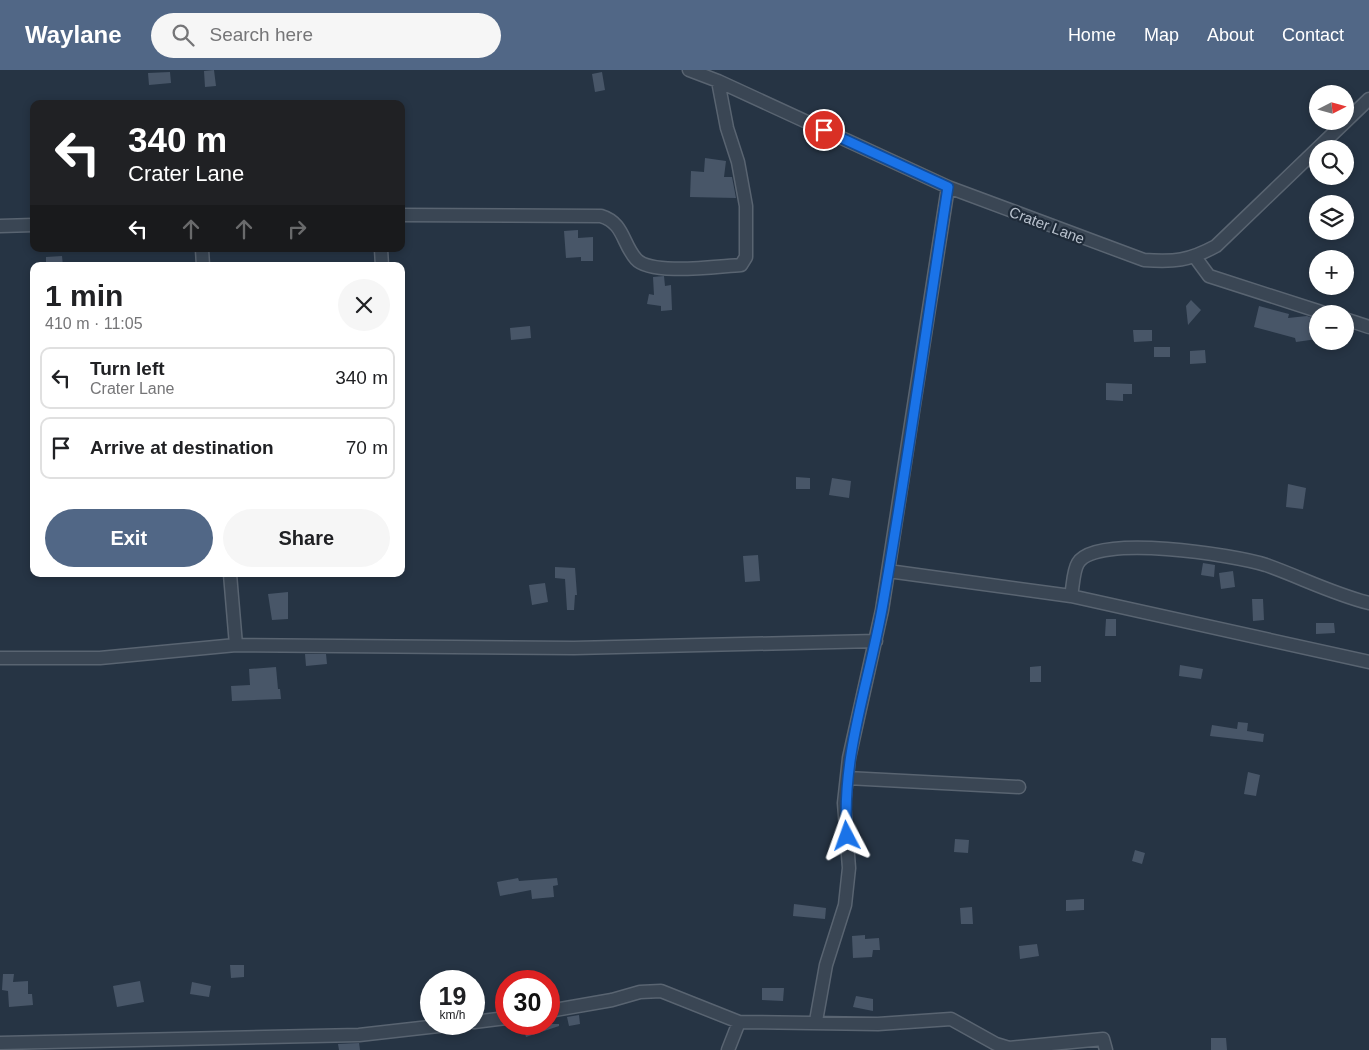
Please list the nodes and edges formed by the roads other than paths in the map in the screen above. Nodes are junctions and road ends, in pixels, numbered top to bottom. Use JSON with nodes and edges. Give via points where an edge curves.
{"nodes":[{"id":1,"x":689,"y":70,"type":"edge"},
{"id":2,"x":718,"y":81,"type":"junction"},
{"id":3,"x":1369,"y":99,"type":"edge"},
{"id":4,"x":948,"y":187,"type":"junction"},
{"id":5,"x":405,"y":215,"type":"edge"},
{"id":6,"x":30,"y":225,"type":"edge"},
{"id":7,"x":0,"y":226,"type":"edge"},
{"id":8,"x":1195,"y":257,"type":"junction"},
{"id":9,"x":1309,"y":308,"type":"edge"},
{"id":10,"x":1354,"y":323,"type":"edge"},
{"id":11,"x":1369,"y":327,"type":"edge"},
{"id":12,"x":888,"y":571,"type":"junction"},
{"id":13,"x":230,"y":577,"type":"edge"},
{"id":14,"x":1071,"y":596,"type":"junction"},
{"id":15,"x":1369,"y":603,"type":"edge"},
{"id":16,"x":876,"y":641,"type":"junction"},
{"id":17,"x":236,"y":644,"type":"junction"},
{"id":18,"x":0,"y":658,"type":"edge"},
{"id":19,"x":1369,"y":662,"type":"edge"},
{"id":20,"x":847,"y":778,"type":"junction"},
{"id":21,"x":1020,"y":787,"type":"dead end"},
{"id":22,"x":560,"y":1009,"type":"edge"},
{"id":23,"x":739,"y":1022,"type":"junction"},
{"id":24,"x":816,"y":1022,"type":"junction"},
{"id":25,"x":420,"y":1028,"type":"edge"},
{"id":26,"x":0,"y":1043,"type":"edge"},
{"id":27,"x":728,"y":1050,"type":"edge"},
{"id":28,"x":1106,"y":1050,"type":"edge"}],
"edges":[{"from":1,"to":2,"type":"street","name":"Crater Lane"},
{"from":2,"to":4,"type":"street","name":"Crater Lane"},
{"from":2,"to":5,"type":"street","via":[[746,206],[746,257],[741,265],[652,267],[637,261],[619,227],[601,216]]},
{"from":3,"to":8,"type":"street","name":"Crater Lane","via":[[1216,246]]},
{"from":4,"to":8,"type":"street","name":"Crater Lane","via":[[1144,260],[1170,262]]},
{"from":4,"to":12,"type":"street"},
{"from":6,"to":7,"type":"street"},
{"from":8,"to":9,"type":"street","via":[[1208,276]]},
{"from":10,"to":11,"type":"street"},
{"from":12,"to":14,"type":"street"},
{"from":12,"to":16,"type":"street"},
{"from":13,"to":17,"type":"street"},
{"from":14,"to":15,"type":"street","via":[[1077,563],[1086,554],[1099,549],[1170,548],[1264,565]]},
{"from":14,"to":19,"type":"street"},
{"from":16,"to":17,"type":"street","via":[[574,648]]},
{"from":16,"to":20,"type":"street"},
{"from":17,"to":18,"type":"street","via":[[100,658]]},
{"from":20,"to":21,"type":"street"},
{"from":20,"to":24,"type":"street","via":[[844,803],[849,868],[845,905],[826,965]]},
{"from":22,"to":23,"type":"street","via":[[640,992],[661,991]]},
{"from":23,"to":24,"type":"street"},
{"from":23,"to":27,"type":"street"},
{"from":24,"to":28,"type":"street","via":[[878,1024],[951,1019],[1009,1048],[1103,1039]]},
{"from":25,"to":26,"type":"street","via":[[359,1035]]}]}
